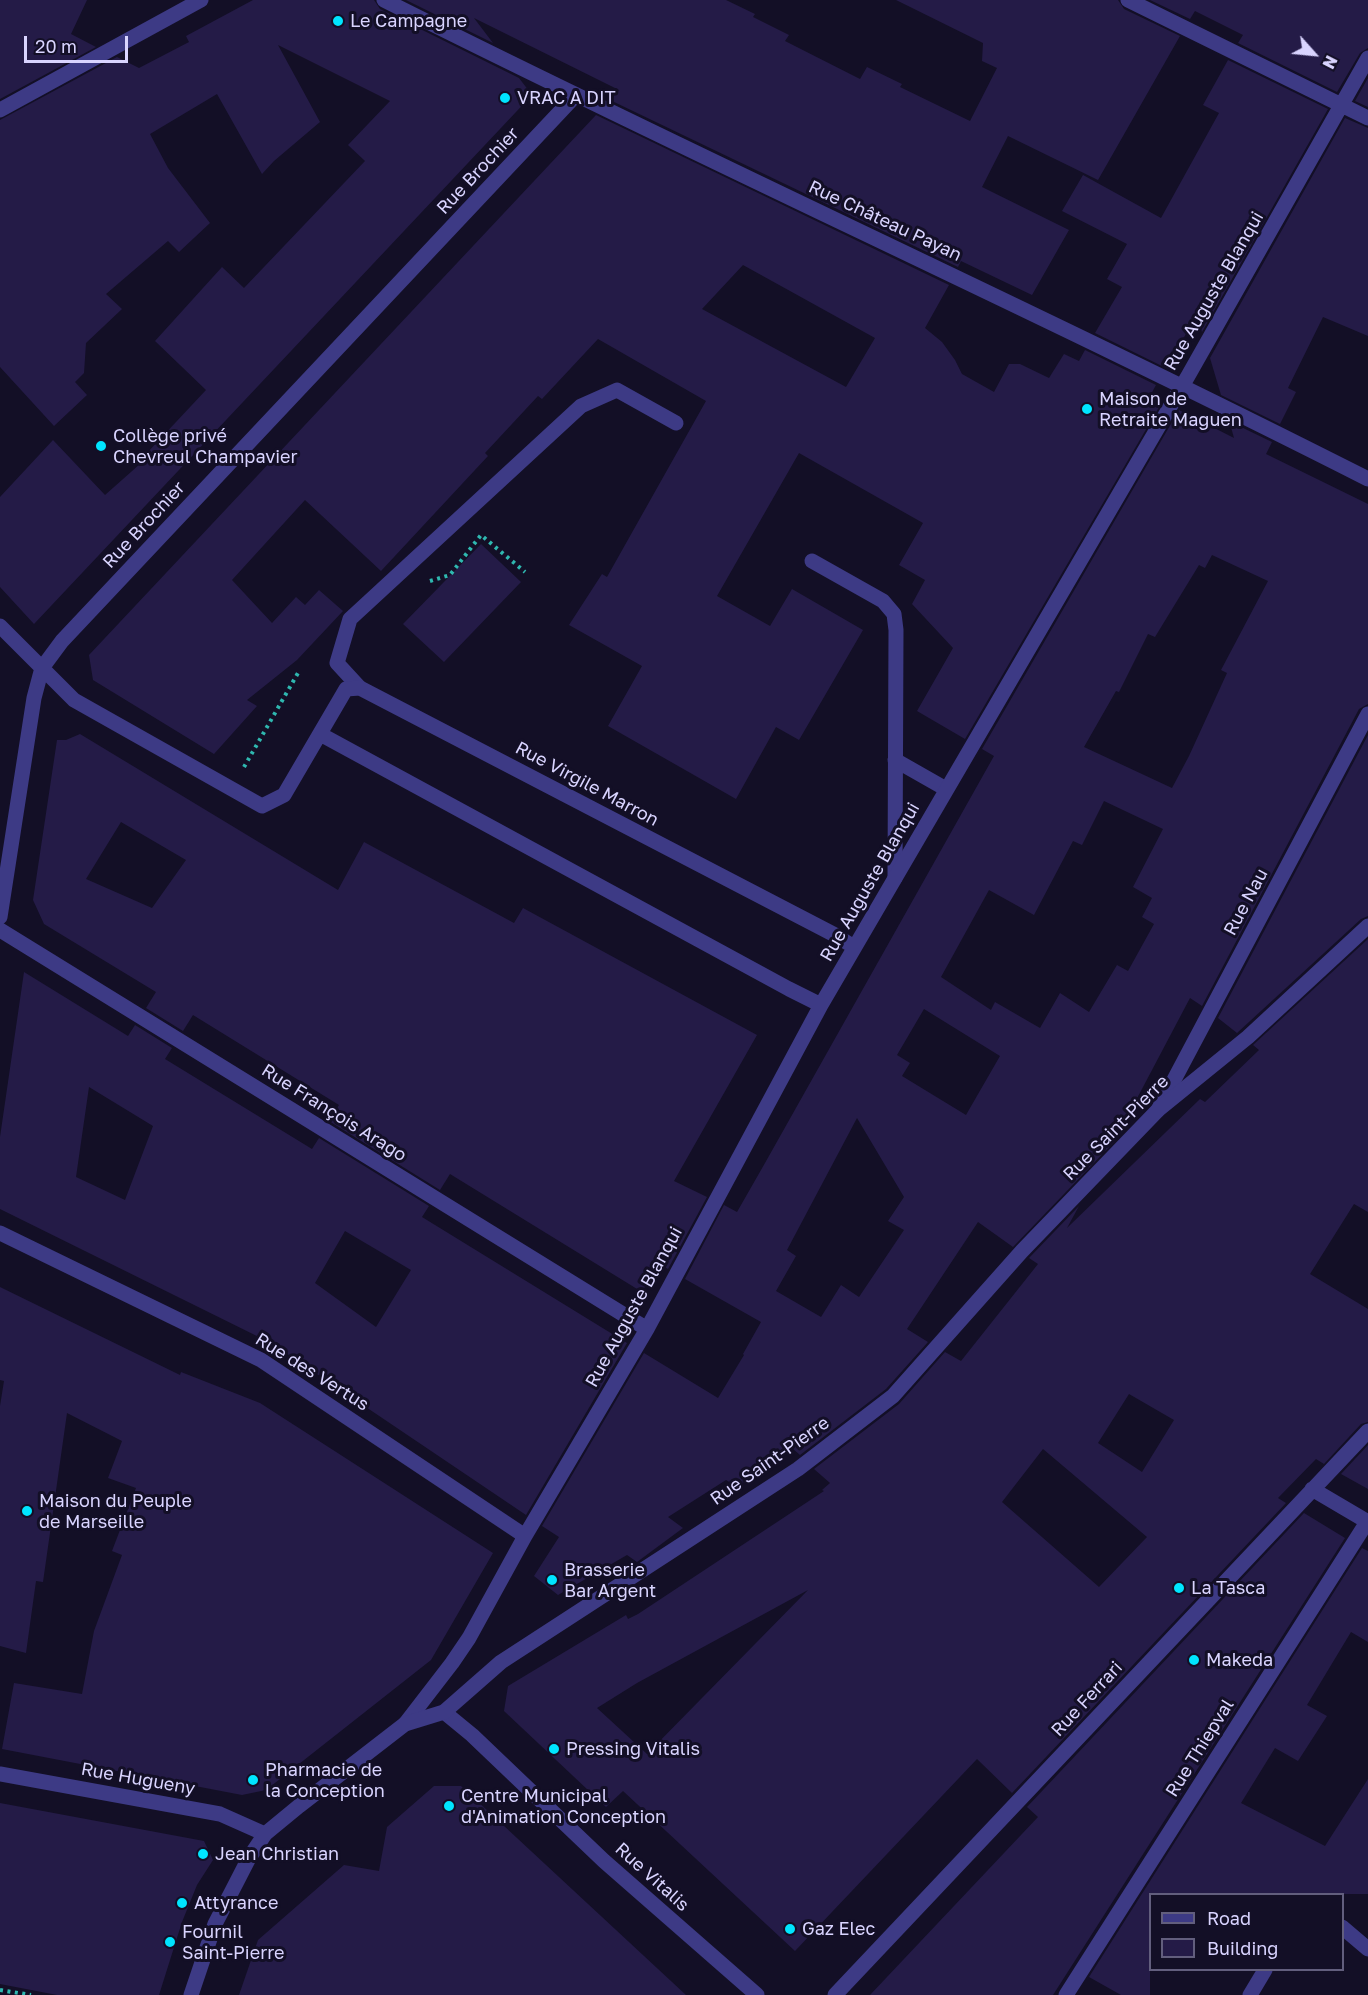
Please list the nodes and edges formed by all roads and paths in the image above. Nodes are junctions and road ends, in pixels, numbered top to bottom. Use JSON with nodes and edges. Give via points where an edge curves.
{"nodes":[{"id":1,"x":201,"y":0,"type":"edge"},
{"id":2,"x":384,"y":0,"type":"edge"},
{"id":3,"x":1128,"y":0,"type":"edge"},
{"id":4,"x":1368,"y":58,"type":"edge"},
{"id":5,"x":575,"y":96,"type":"junction"},
{"id":6,"x":1342,"y":105,"type":"junction"},
{"id":7,"x":0,"y":110,"type":"edge"},
{"id":8,"x":1368,"y":118,"type":"edge"},
{"id":9,"x":1183,"y":386,"type":"junction"},
{"id":10,"x":676,"y":423,"type":"dead end"},
{"id":11,"x":1368,"y":479,"type":"edge"},
{"id":12,"x":812,"y":561,"type":"dead end"},
{"id":13,"x":525,"y":572,"type":"dead end"},
{"id":14,"x":428,"y":582,"type":"dead end"},
{"id":15,"x":0,"y":626,"type":"edge"},
{"id":16,"x":42,"y":668,"type":"junction"},
{"id":17,"x":298,"y":673,"type":"dead end"},
{"id":18,"x":360,"y":688,"type":"junction"},
{"id":19,"x":1368,"y":714,"type":"edge"},
{"id":20,"x":320,"y":734,"type":"junction"},
{"id":21,"x":895,"y":760,"type":"junction"},
{"id":22,"x":240,"y":774,"type":"dead end"},
{"id":23,"x":946,"y":789,"type":"junction"},
{"id":24,"x":895,"y":878,"type":"junction"},
{"id":25,"x":0,"y":917,"type":"edge"},
{"id":26,"x":1368,"y":926,"type":"edge"},
{"id":27,"x":0,"y":930,"type":"edge"},
{"id":28,"x":854,"y":947,"type":"junction"},
{"id":29,"x":821,"y":1005,"type":"junction"},
{"id":30,"x":1158,"y":1110,"type":"junction"},
{"id":31,"x":0,"y":1233,"type":"edge"},
{"id":32,"x":647,"y":1329,"type":"junction"},
{"id":33,"x":1368,"y":1431,"type":"edge"},
{"id":34,"x":1312,"y":1489,"type":"junction"},
{"id":35,"x":1368,"y":1522,"type":"edge"},
{"id":36,"x":525,"y":1536,"type":"junction"},
{"id":37,"x":444,"y":1712,"type":"junction"},
{"id":38,"x":405,"y":1724,"type":"junction"},
{"id":39,"x":0,"y":1774,"type":"edge"},
{"id":40,"x":265,"y":1834,"type":"junction"},
{"id":41,"x":1344,"y":1929,"type":"edge"},
{"id":42,"x":1368,"y":1949,"type":"edge"},
{"id":43,"x":1264,"y":1971,"type":"edge"},
{"id":44,"x":0,"y":1990,"type":"edge"},
{"id":45,"x":31,"y":1995,"type":"edge"},
{"id":46,"x":191,"y":1995,"type":"edge"},
{"id":47,"x":757,"y":1995,"type":"edge"},
{"id":48,"x":835,"y":1995,"type":"edge"},
{"id":49,"x":1066,"y":1995,"type":"edge"},
{"id":50,"x":1250,"y":1995,"type":"edge"}],
"edges":[{"from":1,"to":7,"type":"street"},
{"from":2,"to":5,"type":"street","name":"Rue Château Payan"},
{"from":3,"to":6,"type":"street"},
{"from":4,"to":6,"type":"street","name":"Rue Auguste Blanqui"},
{"from":5,"to":9,"type":"street","name":"Rue Château Payan"},
{"from":5,"to":16,"type":"street","name":"Rue Brochier","via":[[62,641]]},
{"from":6,"to":8,"type":"street"},
{"from":6,"to":9,"type":"street","name":"Rue Auguste Blanqui"},
{"from":9,"to":11,"type":"street","name":"Rue Château Payan"},
{"from":9,"to":23,"type":"street","name":"Rue Auguste Blanqui"},
{"from":10,"to":18,"type":"street","name":"Rue Virgile Marron","via":[[617,390],[581,406],[350,620],[337,663]]},
{"from":12,"to":21,"type":"street","via":[[883,601],[894,614]]},
{"from":13,"to":14,"type":"path","via":[[481,535],[450,575]]},
{"from":15,"to":16,"type":"street"},
{"from":16,"to":20,"type":"street","via":[[74,700],[262,806],[284,795]]},
{"from":16,"to":25,"type":"street","name":"Rue Brochier"},
{"from":17,"to":22,"type":"path"},
{"from":18,"to":20,"type":"street","via":[[346,689]]},
{"from":18,"to":28,"type":"street","name":"Rue Virgile Marron"},
{"from":19,"to":30,"type":"street","name":"Rue Nau"},
{"from":20,"to":29,"type":"street"},
{"from":21,"to":23,"type":"street"},
{"from":21,"to":24,"type":"street"},
{"from":23,"to":24,"type":"street","name":"Rue Auguste Blanqui"},
{"from":24,"to":28,"type":"street","name":"Rue Auguste Blanqui"},
{"from":26,"to":30,"type":"street","name":"Rue Saint-Pierre","via":[[1248,1037]]},
{"from":27,"to":32,"type":"street","name":"Rue François Arago"},
{"from":28,"to":29,"type":"street","name":"Rue Auguste Blanqui"},
{"from":29,"to":32,"type":"street","name":"Rue Auguste Blanqui"},
{"from":30,"to":37,"type":"street","name":"Rue Saint-Pierre","via":[[1022,1251],[893,1396],[798,1469],[501,1662]]},
{"from":31,"to":36,"type":"street","name":"Rue des Vertus","via":[[261,1360]]},
{"from":32,"to":36,"type":"street","name":"Rue Auguste Blanqui"},
{"from":33,"to":34,"type":"street","name":"Rue Ferrari"},
{"from":34,"to":35,"type":"street"},
{"from":34,"to":48,"type":"street","name":"Rue Ferrari"},
{"from":35,"to":49,"type":"street","name":"Rue Thiepval"},
{"from":36,"to":38,"type":"street","name":"Rue Auguste Blanqui","via":[[469,1638]]},
{"from":37,"to":38,"type":"street","name":"Rue Saint-Pierre"},
{"from":37,"to":47,"type":"street","name":"Rue Vitalis","via":[[604,1861]]},
{"from":38,"to":40,"type":"street","name":"Rue Saint-Pierre"},
{"from":39,"to":40,"type":"street","name":"Rue Hugueny","via":[[220,1814]]},
{"from":40,"to":46,"type":"street","name":"Rue Saint-Pierre","via":[[215,1924]]},
{"from":41,"to":42,"type":"street"},
{"from":43,"to":50,"type":"street"},
{"from":44,"to":45,"type":"path"}]}
